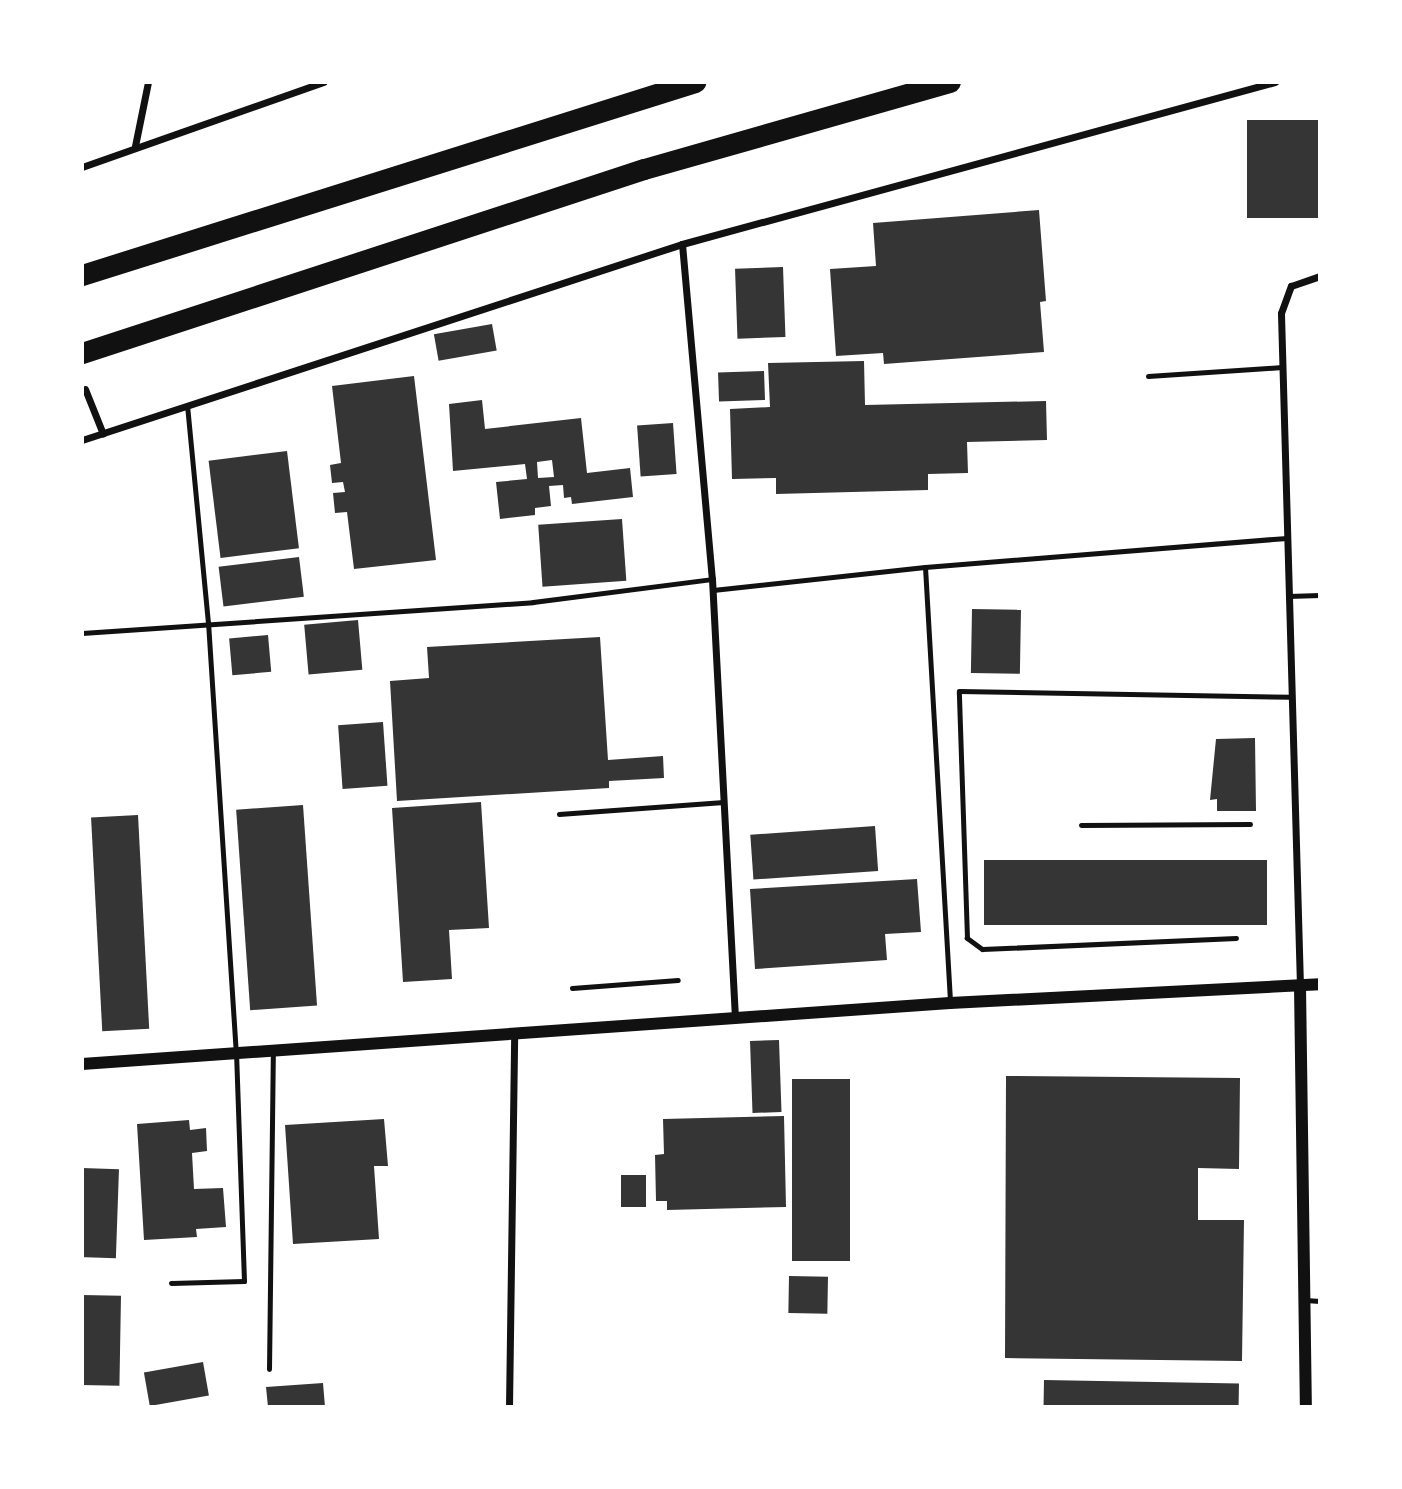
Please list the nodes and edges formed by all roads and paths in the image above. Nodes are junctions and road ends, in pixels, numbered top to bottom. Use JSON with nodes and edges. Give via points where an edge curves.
{"nodes":[{"id":1,"x":148,"y":82,"type":"edge"},
{"id":2,"x":323,"y":82,"type":"edge"},
{"id":3,"x":695,"y":82,"type":"edge"},
{"id":4,"x":950,"y":82,"type":"edge"},
{"id":5,"x":1275,"y":82,"type":"edge"},
{"id":6,"x":135,"y":146,"type":"junction"},
{"id":7,"x":82,"y":167,"type":"edge"},
{"id":8,"x":681,"y":244,"type":"junction"},
{"id":9,"x":82,"y":275,"type":"edge"},
{"id":10,"x":1320,"y":276,"type":"edge"},
{"id":11,"x":82,"y":352,"type":"edge"},
{"id":12,"x":1282,"y":368,"type":"junction"},
{"id":13,"x":1148,"y":376,"type":"dead end"},
{"id":14,"x":85,"y":389,"type":"dead end"},
{"id":15,"x":187,"y":406,"type":"junction"},
{"id":16,"x":103,"y":434,"type":"junction"},
{"id":17,"x":82,"y":440,"type":"edge"},
{"id":18,"x":1287,"y":538,"type":"junction"},
{"id":19,"x":925,"y":567,"type":"junction"},
{"id":20,"x":712,"y":579,"type":"junction"},
{"id":21,"x":713,"y":590,"type":"junction"},
{"id":22,"x":1320,"y":595,"type":"edge"},
{"id":23,"x":1289,"y":596,"type":"junction"},
{"id":24,"x":208,"y":622,"type":"junction"},
{"id":25,"x":82,"y":633,"type":"edge"},
{"id":26,"x":1292,"y":697,"type":"junction"},
{"id":27,"x":724,"y":802,"type":"junction"},
{"id":28,"x":559,"y":814,"type":"dead end"},
{"id":29,"x":1250,"y":824,"type":"dead end"},
{"id":30,"x":1081,"y":825,"type":"dead end"},
{"id":31,"x":1236,"y":938,"type":"dead end"},
{"id":32,"x":678,"y":980,"type":"dead end"},
{"id":33,"x":1320,"y":984,"type":"edge"},
{"id":34,"x":1300,"y":986,"type":"junction"},
{"id":35,"x":572,"y":988,"type":"dead end"},
{"id":36,"x":950,"y":1003,"type":"junction"},
{"id":37,"x":735,"y":1019,"type":"junction"},
{"id":38,"x":514,"y":1032,"type":"junction"},
{"id":39,"x":274,"y":1052,"type":"junction"},
{"id":40,"x":236,"y":1055,"type":"junction"},
{"id":41,"x":82,"y":1064,"type":"edge"},
{"id":42,"x":171,"y":1283,"type":"dead end"},
{"id":43,"x":1305,"y":1300,"type":"junction"},
{"id":44,"x":1320,"y":1301,"type":"edge"},
{"id":45,"x":269,"y":1369,"type":"dead end"},
{"id":46,"x":509,"y":1407,"type":"edge"},
{"id":47,"x":1306,"y":1407,"type":"edge"}],
"edges":[{"from":1,"to":6,"type":"street"},
{"from":2,"to":6,"type":"street"},
{"from":3,"to":9,"type":"highway"},
{"from":4,"to":11,"type":"highway","via":[[644,169]]},
{"from":5,"to":8,"type":"street"},
{"from":6,"to":7,"type":"street"},
{"from":8,"to":15,"type":"street"},
{"from":8,"to":20,"type":"street"},
{"from":10,"to":12,"type":"street","via":[[1291,286],[1281,313]]},
{"from":12,"to":13,"type":"lane"},
{"from":12,"to":18,"type":"street"},
{"from":14,"to":16,"type":"street"},
{"from":15,"to":16,"type":"street"},
{"from":15,"to":24,"type":"lane"},
{"from":16,"to":17,"type":"street"},
{"from":18,"to":19,"type":"lane"},
{"from":18,"to":23,"type":"street"},
{"from":19,"to":21,"type":"lane"},
{"from":19,"to":36,"type":"lane"},
{"from":20,"to":21,"type":"street"},
{"from":20,"to":24,"type":"lane","via":[[533,602]]},
{"from":21,"to":27,"type":"street"},
{"from":22,"to":23,"type":"lane"},
{"from":23,"to":26,"type":"street"},
{"from":24,"to":25,"type":"lane"},
{"from":24,"to":40,"type":"lane"},
{"from":26,"to":31,"type":"lane","via":[[959,691],[967,938],[982,949]]},
{"from":26,"to":34,"type":"street"},
{"from":27,"to":28,"type":"lane"},
{"from":27,"to":37,"type":"street"},
{"from":29,"to":30,"type":"lane"},
{"from":32,"to":35,"type":"lane"},
{"from":33,"to":34,"type":"street"},
{"from":34,"to":36,"type":"street"},
{"from":34,"to":43,"type":"street"},
{"from":36,"to":37,"type":"street"},
{"from":37,"to":38,"type":"street"},
{"from":38,"to":39,"type":"street"},
{"from":38,"to":46,"type":"street"},
{"from":39,"to":40,"type":"street"},
{"from":39,"to":45,"type":"lane"},
{"from":40,"to":41,"type":"street"},
{"from":40,"to":42,"type":"lane","via":[[243,1281]]},
{"from":43,"to":44,"type":"lane"},
{"from":43,"to":47,"type":"street"}]}
